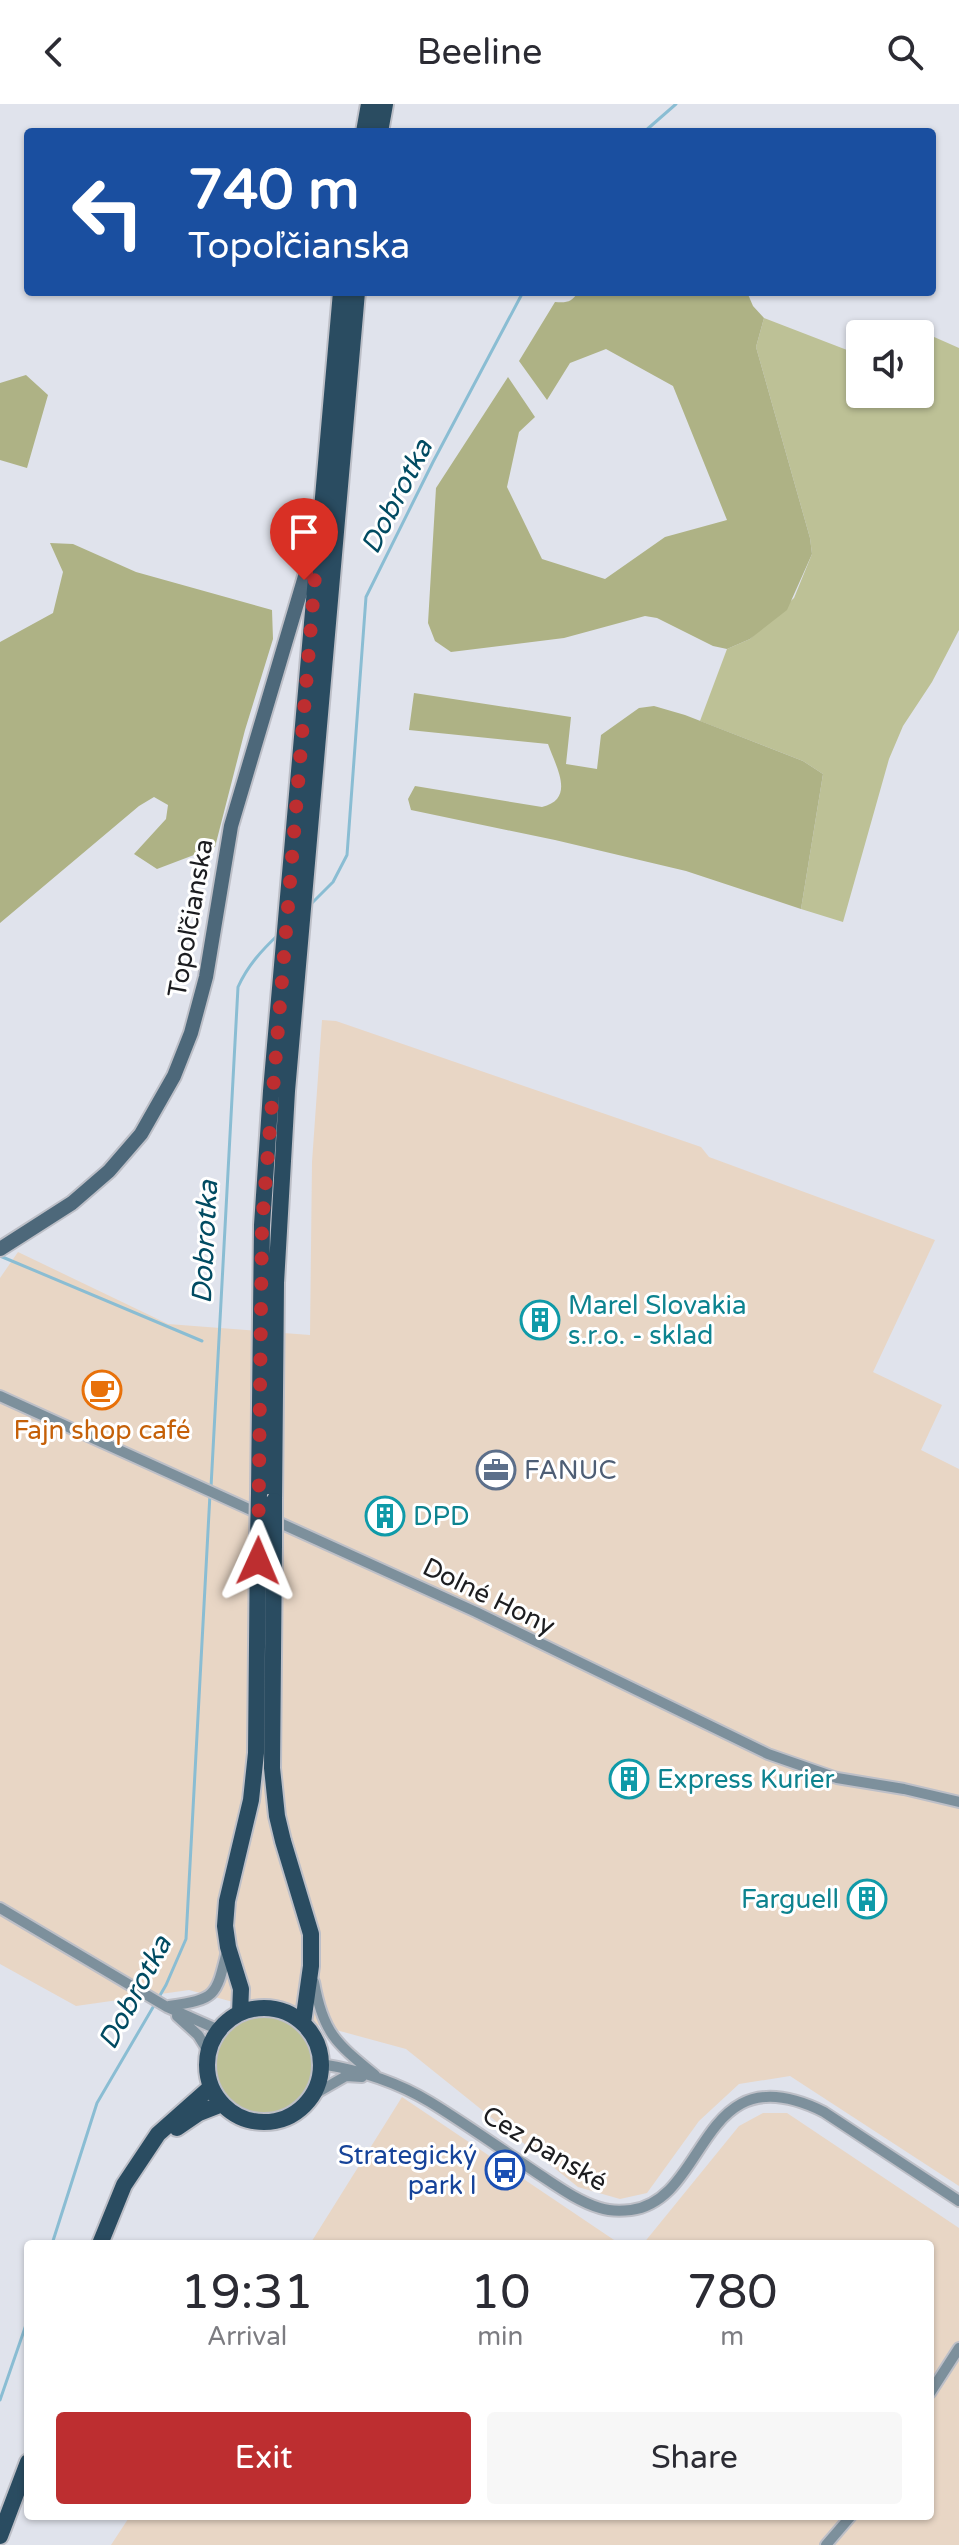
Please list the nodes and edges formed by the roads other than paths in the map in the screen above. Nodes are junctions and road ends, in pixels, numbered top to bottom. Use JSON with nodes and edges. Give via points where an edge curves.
{"nodes":[{"id":1,"x":385,"y":104,"type":"edge"},
{"id":2,"x":381,"y":128,"type":"edge"},
{"id":3,"x":341,"y":296,"type":"edge"},
{"id":4,"x":357,"y":296,"type":"edge"},
{"id":5,"x":319,"y":527,"type":"junction"},
{"id":6,"x":0,"y":1249,"type":"edge"},
{"id":7,"x":3,"y":1398,"type":"edge"},
{"id":8,"x":266,"y":1497,"type":"junction"},
{"id":9,"x":959,"y":1802,"type":"edge"},
{"id":10,"x":0,"y":1908,"type":"edge"},
{"id":11,"x":228,"y":1947,"type":"junction"},
{"id":12,"x":311,"y":1966,"type":"junction"},
{"id":13,"x":167,"y":2007,"type":"junction"},
{"id":14,"x":240,"y":2013,"type":"junction"},
{"id":15,"x":303,"y":2023,"type":"junction"},
{"id":16,"x":219,"y":2030,"type":"junction"},
{"id":17,"x":208,"y":2051,"type":"junction"},
{"id":18,"x":321,"y":2064,"type":"junction"},
{"id":19,"x":379,"y":2079,"type":"junction"},
{"id":20,"x":211,"y":2087,"type":"junction"},
{"id":21,"x":313,"y":2095,"type":"junction"},
{"id":22,"x":222,"y":2104,"type":"junction"},
{"id":23,"x":150,"y":2148,"type":"junction"},
{"id":24,"x":959,"y":2201,"type":"edge"},
{"id":25,"x":102,"y":2240,"type":"edge"},
{"id":26,"x":959,"y":2348,"type":"edge"},
{"id":27,"x":934,"y":2387,"type":"edge"},
{"id":28,"x":24,"y":2473,"type":"edge"},
{"id":29,"x":847,"y":2520,"type":"edge"},
{"id":30,"x":849,"y":2520,"type":"edge"},
{"id":31,"x":0,"y":2536,"type":"edge"},
{"id":32,"x":826,"y":2545,"type":"edge"},
{"id":33,"x":837,"y":2545,"type":"edge"}],
"edges":[{"from":1,"to":2,"type":"main road"},
{"from":3,"to":5,"type":"main road"},
{"from":4,"to":8,"type":"main road","via":[[278,1226]]},
{"from":5,"to":6,"type":"street","name":"Topoľčianska","via":[[234,816],[204,986],[174,1076],[141,1134],[109,1171],[72,1203]]},
{"from":5,"to":8,"type":"main road","via":[[262,1225]]},
{"from":7,"to":9,"type":"street","name":"Dolné Hony","via":[[476,1612],[768,1754],[837,1778]]},
{"from":8,"to":11,"type":"main road","bridge":true,"via":[[258,1537],[256,1753],[251,1800],[227,1901]]},
{"from":8,"to":12,"type":"main road","bridge":true,"via":[[274,1545],[272,1768],[277,1816],[311,1934]]},
{"from":10,"to":13,"type":"street"},
{"from":11,"to":13,"type":"street","via":[[211,1995]]},
{"from":11,"to":14,"type":"main road","via":[[241,1989]]},
{"from":12,"to":15,"type":"main road"},
{"from":12,"to":19,"type":"street","via":[[327,2030]]},
{"from":13,"to":16,"type":"street"},
{"from":13,"to":17,"type":"street"},
{"from":14,"to":15,"type":"main road","via":[[273,2009]]},
{"from":14,"to":16,"type":"main road"},
{"from":15,"to":18,"type":"main road","via":[[313,2035]]},
{"from":16,"to":17,"type":"main road"},
{"from":17,"to":20,"type":"main road"},
{"from":18,"to":19,"type":"street"},
{"from":18,"to":21,"type":"main road"},
{"from":19,"to":21,"type":"street","via":[[346,2076]]},
{"from":19,"to":24,"type":"street","name":"Cez panské","via":[[428,2101],[575,2198],[603,2209],[631,2210],[659,2199],[715,2126],[743,2102],[771,2096],[800,2100],[824,2112]]},
{"from":20,"to":22,"type":"main road"},
{"from":20,"to":23,"type":"main road","via":[[158,2134]]},
{"from":21,"to":22,"type":"main road","via":[[297,2112],[269,2122],[240,2117]]},
{"from":22,"to":23,"type":"main road","via":[[199,2113]]},
{"from":23,"to":25,"type":"main road","via":[[124,2185]]},
{"from":26,"to":27,"type":"street"},
{"from":28,"to":31,"type":"main road"},
{"from":29,"to":32,"type":"street"},
{"from":30,"to":33,"type":"street"}]}
